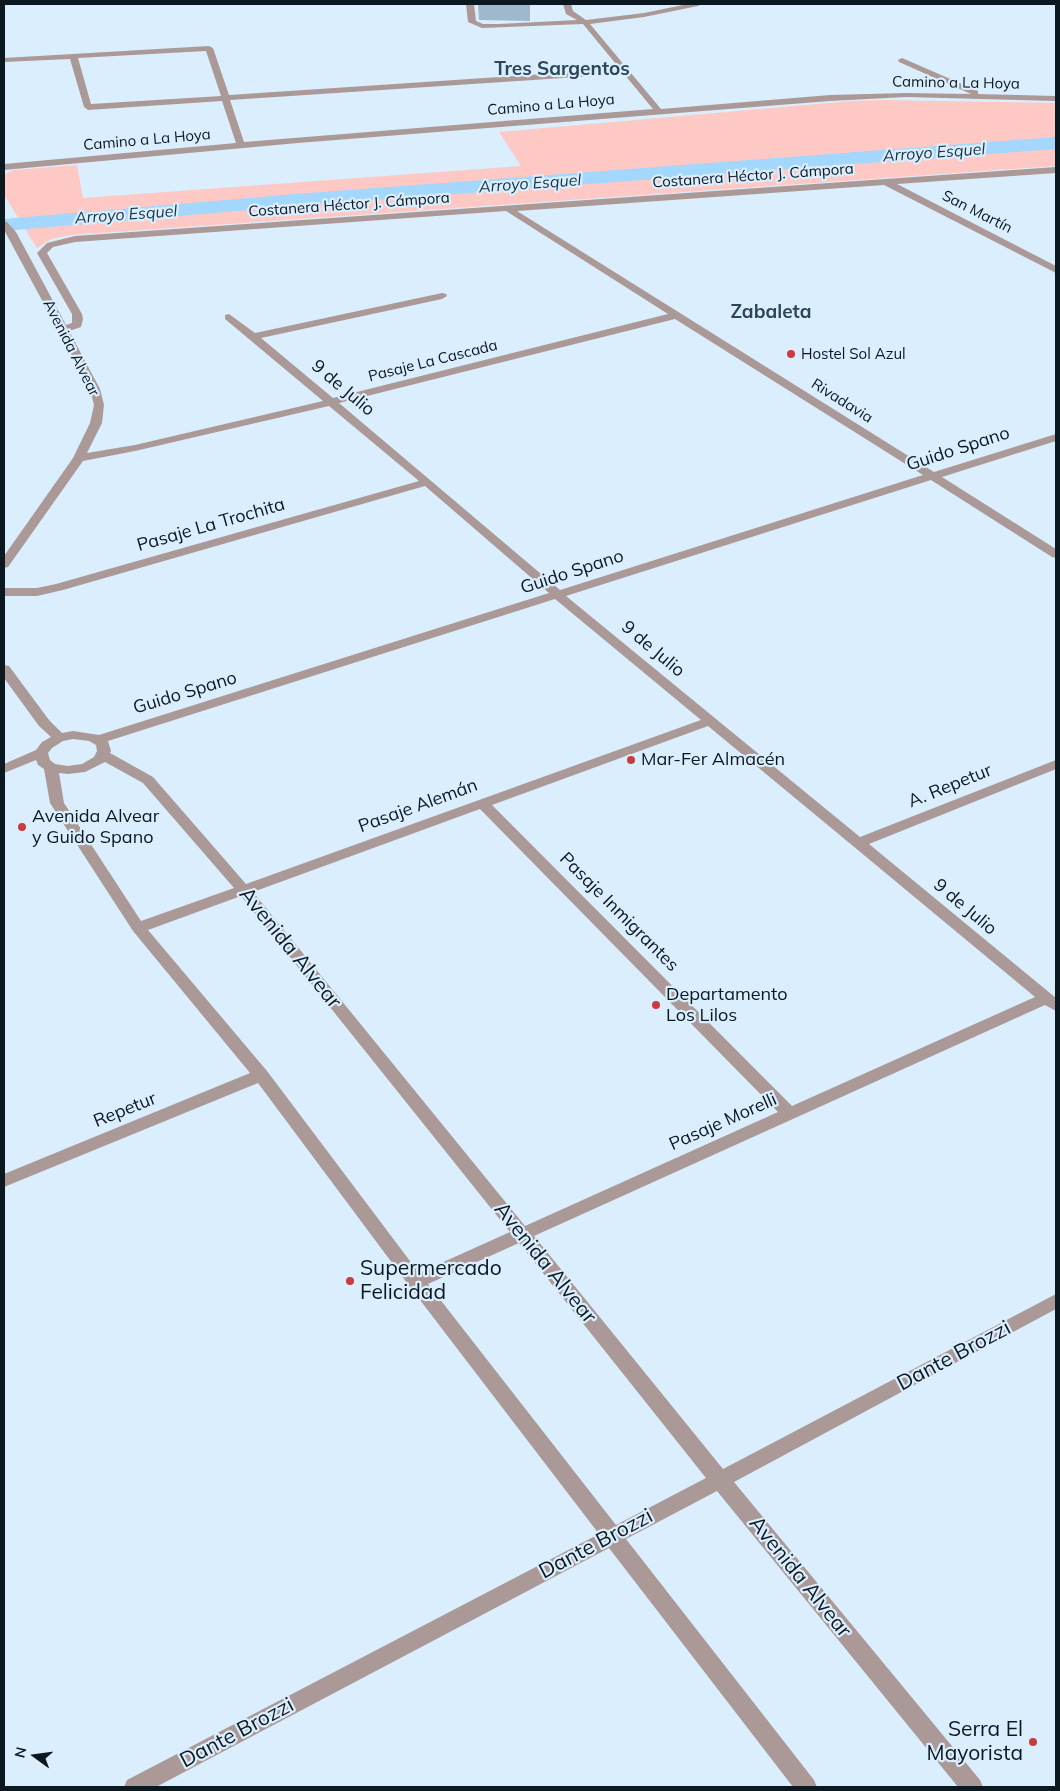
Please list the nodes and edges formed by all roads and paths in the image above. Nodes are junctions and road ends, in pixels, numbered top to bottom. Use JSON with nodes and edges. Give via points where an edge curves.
{"nodes":[{"id":1,"x":470,"y":4,"type":"edge"},
{"id":2,"x":567,"y":4,"type":"edge"},
{"id":3,"x":698,"y":4,"type":"edge"},
{"id":4,"x":585,"y":22,"type":"junction"},
{"id":5,"x":73,"y":56,"type":"junction"},
{"id":6,"x":4,"y":60,"type":"edge"},
{"id":7,"x":902,"y":60,"type":"dead end"},
{"id":8,"x":626,"y":71,"type":"junction"},
{"id":9,"x":981,"y":96,"type":"junction"},
{"id":10,"x":226,"y":98,"type":"junction"},
{"id":11,"x":1056,"y":99,"type":"edge"},
{"id":12,"x":658,"y":110,"type":"junction"},
{"id":13,"x":241,"y":145,"type":"junction"},
{"id":14,"x":4,"y":161,"type":"edge"},
{"id":15,"x":48,"y":162,"type":"junction"},
{"id":16,"x":4,"y":167,"type":"edge"},
{"id":17,"x":1056,"y":170,"type":"edge"},
{"id":18,"x":884,"y":181,"type":"junction"},
{"id":19,"x":510,"y":210,"type":"junction"},
{"id":20,"x":4,"y":224,"type":"edge"},
{"id":21,"x":1056,"y":270,"type":"edge"},
{"id":22,"x":442,"y":296,"type":"dead end"},
{"id":23,"x":677,"y":314,"type":"junction"},
{"id":24,"x":229,"y":317,"type":"dead end"},
{"id":25,"x":63,"y":330,"type":"junction"},
{"id":26,"x":253,"y":337,"type":"junction"},
{"id":27,"x":331,"y":402,"type":"junction"},
{"id":28,"x":1056,"y":437,"type":"edge"},
{"id":29,"x":79,"y":458,"type":"junction"},
{"id":30,"x":933,"y":476,"type":"junction"},
{"id":31,"x":427,"y":482,"type":"junction"},
{"id":32,"x":1056,"y":554,"type":"edge"},
{"id":33,"x":4,"y":564,"type":"edge"},
{"id":34,"x":4,"y":592,"type":"edge"},
{"id":35,"x":559,"y":596,"type":"junction"},
{"id":36,"x":4,"y":669,"type":"edge"},
{"id":37,"x":710,"y":721,"type":"junction"},
{"id":38,"x":59,"y":738,"type":"junction"},
{"id":39,"x":100,"y":747,"type":"junction"},
{"id":40,"x":46,"y":761,"type":"junction"},
{"id":41,"x":1056,"y":764,"type":"edge"},
{"id":42,"x":5,"y":769,"type":"edge"},
{"id":43,"x":482,"y":803,"type":"junction"},
{"id":44,"x":858,"y":843,"type":"junction"},
{"id":45,"x":242,"y":888,"type":"junction"},
{"id":46,"x":138,"y":928,"type":"junction"},
{"id":47,"x":1051,"y":1002,"type":"edge"},
{"id":48,"x":261,"y":1075,"type":"junction"},
{"id":49,"x":790,"y":1114,"type":"junction"},
{"id":50,"x":4,"y":1181,"type":"edge"},
{"id":51,"x":522,"y":1235,"type":"junction"},
{"id":52,"x":416,"y":1282,"type":"junction"},
{"id":53,"x":1056,"y":1301,"type":"edge"},
{"id":54,"x":720,"y":1480,"type":"junction"},
{"id":55,"x":613,"y":1535,"type":"junction"},
{"id":56,"x":135,"y":1787,"type":"edge"},
{"id":57,"x":806,"y":1787,"type":"edge"},
{"id":58,"x":972,"y":1787,"type":"edge"}],
"edges":[{"from":1,"to":4,"type":"street","via":[[472,22],[482,26]]},
{"from":2,"to":4,"type":"street","via":[[569,12]]},
{"from":3,"to":4,"type":"street"},
{"from":4,"to":8,"type":"street"},
{"from":5,"to":6,"type":"street"},
{"from":5,"to":10,"type":"street","via":[[209,48]]},
{"from":5,"to":10,"type":"street","via":[[88,107]]},
{"from":7,"to":9,"type":"street"},
{"from":8,"to":10,"type":"street"},
{"from":8,"to":12,"type":"street"},
{"from":9,"to":11,"type":"street","name":"Camino a La Hoya"},
{"from":9,"to":12,"type":"street","name":"Camino a La Hoya","via":[[897,95]]},
{"from":10,"to":13,"type":"street"},
{"from":12,"to":13,"type":"street","name":"Camino a La Hoya"},
{"from":13,"to":15,"type":"street","name":"Camino a La Hoya"},
{"from":14,"to":15,"type":"street","name":"Camino a La Hoya"},
{"from":15,"to":16,"type":"street","name":"Camino a La Hoya"},
{"from":17,"to":18,"type":"street","name":"Costanera Héctor J. Cámpora"},
{"from":18,"to":19,"type":"street","name":"Costanera Héctor J. Cámpora"},
{"from":18,"to":21,"type":"street","name":"San Martín"},
{"from":19,"to":23,"type":"street","name":"Rivadavia"},
{"from":19,"to":25,"type":"street","name":"Costanera Héctor J. Cámpora","via":[[76,239],[50,245],[42,253],[78,319],[76,324]]},
{"from":20,"to":25,"type":"street","name":"Avenida Alvear"},
{"from":22,"to":26,"type":"street"},
{"from":23,"to":27,"type":"street","name":"Pasaje La Cascada"},
{"from":23,"to":30,"type":"street","name":"Rivadavia"},
{"from":24,"to":26,"type":"street","name":"9 de Julio"},
{"from":25,"to":29,"type":"street","name":"Avenida Alvear","via":[[95,389],[99,405],[96,423]]},
{"from":26,"to":27,"type":"street","name":"9 de Julio"},
{"from":27,"to":29,"type":"street","name":"Pasaje La Cascada"},
{"from":27,"to":31,"type":"street","name":"9 de Julio"},
{"from":28,"to":30,"type":"street","name":"Guido Spano"},
{"from":29,"to":33,"type":"street","name":"Avenida Alvear"},
{"from":30,"to":32,"type":"street","name":"Rivadavia"},
{"from":30,"to":35,"type":"street","name":"Guido Spano"},
{"from":31,"to":34,"type":"street","name":"Pasaje La Trochita","via":[[59,587],[37,592]]},
{"from":31,"to":35,"type":"street","name":"9 de Julio"},
{"from":35,"to":37,"type":"street","name":"9 de Julio"},
{"from":35,"to":39,"type":"street","name":"Guido Spano"},
{"from":36,"to":38,"type":"street"},
{"from":37,"to":43,"type":"street","name":"Pasaje Alemán"},
{"from":37,"to":44,"type":"street","name":"9 de Julio"},
{"from":38,"to":39,"type":"street","via":[[80,735]]},
{"from":38,"to":40,"type":"street","via":[[47,745]]},
{"from":39,"to":40,"type":"street","via":[[93,764],[85,768],[68,770]]},
{"from":39,"to":45,"type":"street","name":"Avenida Alvear","via":[[148,780]]},
{"from":40,"to":42,"type":"street"},
{"from":40,"to":46,"type":"street","via":[[57,803]]},
{"from":41,"to":44,"type":"street","name":"A. Repetur"},
{"from":43,"to":45,"type":"street","name":"Pasaje Alemán"},
{"from":43,"to":49,"type":"street","name":"Pasaje Inmigrantes"},
{"from":44,"to":47,"type":"street","name":"9 de Julio"},
{"from":45,"to":46,"type":"street","name":"Pasaje Alemán"},
{"from":45,"to":51,"type":"street","name":"Avenida Alvear"},
{"from":46,"to":48,"type":"street"},
{"from":47,"to":49,"type":"street","name":"Pasaje Morelli"},
{"from":48,"to":50,"type":"street","name":"Repetur"},
{"from":48,"to":52,"type":"street"},
{"from":49,"to":51,"type":"street","name":"Pasaje Morelli"},
{"from":51,"to":52,"type":"street","name":"Pasaje Morelli"},
{"from":51,"to":54,"type":"street","name":"Avenida Alvear"},
{"from":52,"to":55,"type":"street"},
{"from":53,"to":54,"type":"street","name":"Dante Brozzi"},
{"from":54,"to":55,"type":"street","name":"Dante Brozzi"},
{"from":54,"to":58,"type":"street","name":"Avenida Alvear"},
{"from":55,"to":56,"type":"street","name":"Dante Brozzi"},
{"from":55,"to":57,"type":"street"}]}
